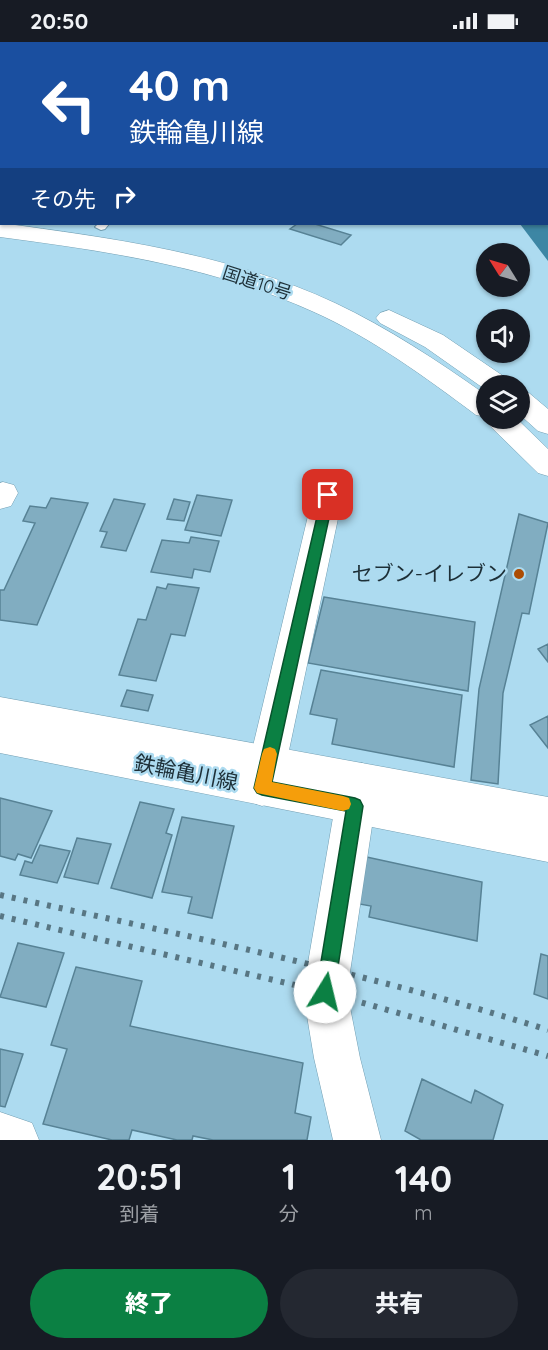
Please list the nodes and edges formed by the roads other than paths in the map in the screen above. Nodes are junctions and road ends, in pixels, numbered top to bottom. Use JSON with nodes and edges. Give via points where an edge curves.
{"nodes":[{"id":1,"x":102,"y":225,"type":"edge"},
{"id":2,"x":0,"y":230,"type":"edge"},
{"id":3,"x":483,"y":375,"type":"edge"},
{"id":4,"x":476,"y":401,"type":"edge"},
{"id":5,"x":530,"y":408,"type":"edge"},
{"id":6,"x":548,"y":424,"type":"edge"},
{"id":7,"x":510,"y":429,"type":"edge"},
{"id":8,"x":548,"y":466,"type":"edge"},
{"id":9,"x":328,"y":495,"type":"dead end"},
{"id":10,"x":0,"y":713,"type":"edge"},
{"id":11,"x":0,"y":737,"type":"edge"},
{"id":12,"x":265,"y":776,"type":"junction"},
{"id":13,"x":358,"y":793,"type":"junction"},
{"id":14,"x":548,"y":816,"type":"edge"},
{"id":15,"x":548,"y":843,"type":"edge"},
{"id":16,"x":0,"y":1136,"type":"edge"},
{"id":17,"x":15,"y":1140,"type":"edge"},
{"id":18,"x":357,"y":1140,"type":"edge"}],
"edges":[{"from":1,"to":3,"type":"main road","name":"国道10号","via":[[262,264],[338,292],[434,341]]},
{"from":2,"to":4,"type":"main road","name":"国道10号","via":[[87,241],[186,261],[261,283],[323,306],[409,353]]},
{"from":5,"to":6,"type":"main road"},
{"from":7,"to":8,"type":"main road"},
{"from":9,"to":12,"type":"main road"},
{"from":10,"to":12,"type":"main road","name":"鉄輪亀川線"},
{"from":11,"to":12,"type":"main road","name":"鉄輪亀川線"},
{"from":12,"to":13,"type":"main road","name":"鉄輪亀川線"},
{"from":13,"to":14,"type":"main road","name":"鉄輪亀川線"},
{"from":13,"to":15,"type":"main road","name":"鉄輪亀川線"},
{"from":13,"to":18,"type":"main road","via":[[325,992]]},
{"from":16,"to":17,"type":"main road"}]}
